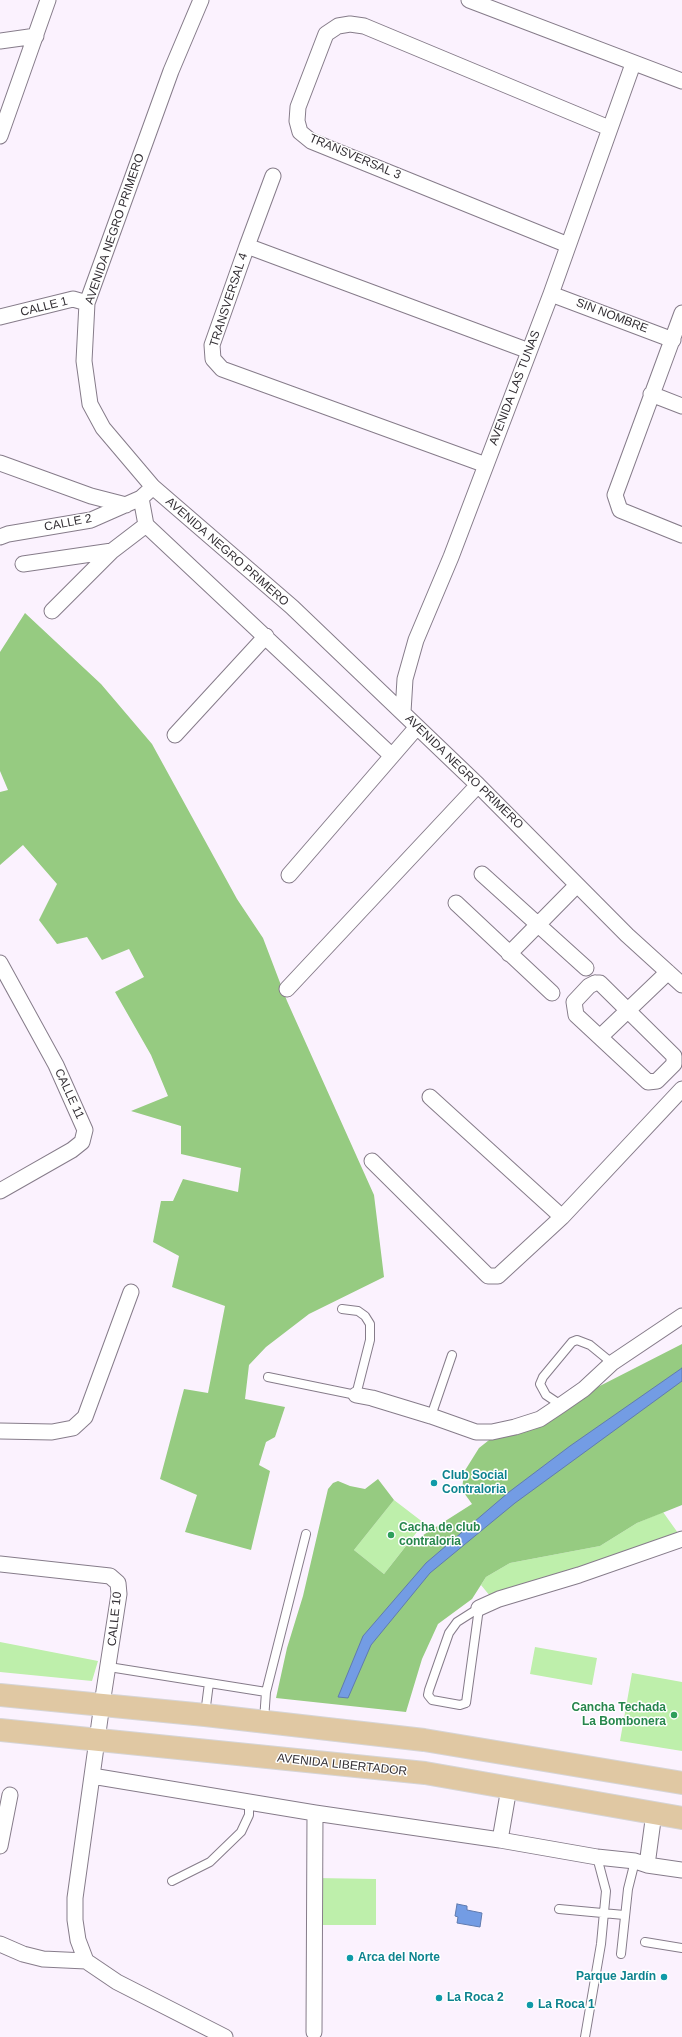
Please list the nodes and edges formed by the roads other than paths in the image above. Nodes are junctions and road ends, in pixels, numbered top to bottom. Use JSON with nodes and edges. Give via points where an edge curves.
{"nodes":[{"id":1,"x":48,"y":0,"type":"edge"},
{"id":2,"x":201,"y":0,"type":"edge"},
{"id":3,"x":469,"y":0,"type":"edge"},
{"id":4,"x":36,"y":36,"type":"junction"},
{"id":5,"x":0,"y":42,"type":"edge"},
{"id":6,"x":633,"y":64,"type":"junction"},
{"id":7,"x":682,"y":81,"type":"edge"},
{"id":8,"x":609,"y":128,"type":"junction"},
{"id":9,"x":0,"y":136,"type":"edge"},
{"id":10,"x":273,"y":176,"type":"dead end"},
{"id":11,"x":568,"y":244,"type":"junction"},
{"id":12,"x":247,"y":246,"type":"junction"},
{"id":13,"x":551,"y":294,"type":"junction"},
{"id":14,"x":88,"y":303,"type":"junction"},
{"id":15,"x":682,"y":314,"type":"edge"},
{"id":16,"x":0,"y":317,"type":"edge"},
{"id":17,"x":673,"y":340,"type":"junction"},
{"id":18,"x":529,"y":351,"type":"junction"},
{"id":19,"x":651,"y":394,"type":"junction"},
{"id":20,"x":682,"y":406,"type":"edge"},
{"id":21,"x":0,"y":463,"type":"edge"},
{"id":22,"x":486,"y":465,"type":"junction"},
{"id":23,"x":153,"y":487,"type":"junction"},
{"id":24,"x":141,"y":498,"type":"junction"},
{"id":25,"x":126,"y":505,"type":"junction"},
{"id":26,"x":146,"y":525,"type":"junction"},
{"id":27,"x":682,"y":535,"type":"edge"},
{"id":28,"x":0,"y":537,"type":"edge"},
{"id":29,"x":112,"y":551,"type":"junction"},
{"id":30,"x":23,"y":564,"type":"dead end"},
{"id":31,"x":52,"y":611,"type":"dead end"},
{"id":32,"x":266,"y":636,"type":"junction"},
{"id":33,"x":403,"y":712,"type":"junction"},
{"id":34,"x":417,"y":727,"type":"junction"},
{"id":35,"x":175,"y":735,"type":"dead end"},
{"id":36,"x":392,"y":756,"type":"junction"},
{"id":37,"x":478,"y":785,"type":"junction"},
{"id":38,"x":482,"y":874,"type":"dead end"},
{"id":39,"x":289,"y":875,"type":"dead end"},
{"id":40,"x":577,"y":884,"type":"junction"},
{"id":41,"x":456,"y":903,"type":"dead end"},
{"id":42,"x":538,"y":925,"type":"junction"},
{"id":43,"x":509,"y":954,"type":"junction"},
{"id":44,"x":0,"y":964,"type":"edge"},
{"id":45,"x":586,"y":968,"type":"dead end"},
{"id":46,"x":668,"y":972,"type":"junction"},
{"id":47,"x":682,"y":985,"type":"edge"},
{"id":48,"x":287,"y":989,"type":"dead end"},
{"id":49,"x":552,"y":993,"type":"dead end"},
{"id":50,"x":628,"y":1011,"type":"junction"},
{"id":51,"x":600,"y":1037,"type":"junction"},
{"id":52,"x":682,"y":1089,"type":"edge"},
{"id":53,"x":430,"y":1097,"type":"dead end"},
{"id":54,"x":372,"y":1161,"type":"dead end"},
{"id":55,"x":0,"y":1191,"type":"edge"},
{"id":56,"x":562,"y":1217,"type":"junction"},
{"id":57,"x":131,"y":1292,"type":"dead end"},
{"id":58,"x":342,"y":1309,"type":"dead end"},
{"id":59,"x":682,"y":1316,"type":"edge"},
{"id":60,"x":452,"y":1356,"type":"dead end"},
{"id":61,"x":612,"y":1363,"type":"junction"},
{"id":62,"x":268,"y":1377,"type":"dead end"},
{"id":63,"x":356,"y":1395,"type":"junction"},
{"id":64,"x":561,"y":1405,"type":"junction"},
{"id":65,"x":431,"y":1416,"type":"junction"},
{"id":66,"x":0,"y":1431,"type":"edge"},
{"id":67,"x":306,"y":1534,"type":"dead end"},
{"id":68,"x":682,"y":1539,"type":"edge"},
{"id":69,"x":0,"y":1564,"type":"edge"},
{"id":70,"x":479,"y":1608,"type":"junction"},
{"id":71,"x":109,"y":1667,"type":"junction"},
{"id":72,"x":209,"y":1683,"type":"junction"},
{"id":73,"x":266,"y":1692,"type":"junction"},
{"id":74,"x":0,"y":1695,"type":"edge"},
{"id":75,"x":102,"y":1704,"type":"junction"},
{"id":76,"x":205,"y":1715,"type":"junction"},
{"id":77,"x":264,"y":1721,"type":"junction"},
{"id":78,"x":0,"y":1730,"type":"edge"},
{"id":79,"x":98,"y":1739,"type":"junction"},
{"id":80,"x":92,"y":1776,"type":"junction"},
{"id":81,"x":682,"y":1783,"type":"edge"},
{"id":82,"x":509,"y":1788,"type":"junction"},
{"id":83,"x":10,"y":1795,"type":"dead end"},
{"id":84,"x":249,"y":1802,"type":"junction"},
{"id":85,"x":315,"y":1813,"type":"junction"},
{"id":86,"x":654,"y":1813,"type":"junction"},
{"id":87,"x":682,"y":1818,"type":"edge"},
{"id":88,"x":500,"y":1840,"type":"junction"},
{"id":89,"x":0,"y":1846,"type":"edge"},
{"id":90,"x":596,"y":1857,"type":"junction"},
{"id":91,"x":641,"y":1863,"type":"junction"},
{"id":92,"x":682,"y":1870,"type":"edge"},
{"id":93,"x":172,"y":1881,"type":"dead end"},
{"id":94,"x":560,"y":1909,"type":"dead end"},
{"id":95,"x":604,"y":1913,"type":"junction"},
{"id":96,"x":624,"y":1915,"type":"junction"},
{"id":97,"x":645,"y":1942,"type":"dead end"},
{"id":98,"x":0,"y":1944,"type":"edge"},
{"id":99,"x":682,"y":1948,"type":"edge"},
{"id":100,"x":621,"y":1954,"type":"dead end"},
{"id":101,"x":86,"y":1961,"type":"junction"},
{"id":102,"x":314,"y":2032,"type":"dead end"},
{"id":103,"x":225,"y":2037,"type":"edge"},
{"id":104,"x":585,"y":2037,"type":"edge"}],
"edges":[{"from":1,"to":4,"type":"street"},
{"from":2,"to":14,"type":"street","name":"AVENIDA NEGRO PRIMERO","via":[[171,71]]},
{"from":3,"to":6,"type":"street"},
{"from":4,"to":5,"type":"street"},
{"from":4,"to":9,"type":"street"},
{"from":6,"to":7,"type":"street"},
{"from":6,"to":8,"type":"street","name":"AVENIDA LAS TUNAS"},
{"from":8,"to":11,"type":"street","name":"AVENIDA LAS TUNAS"},
{"from":8,"to":11,"type":"street","name":"TRANSVERSAL 3","via":[[364,26],[350,24],[338,26],[326,34],[298,107],[296,120],[300,132],[311,141]]},
{"from":10,"to":12,"type":"street"},
{"from":11,"to":13,"type":"street","name":"AVENIDA LAS TUNAS"},
{"from":12,"to":18,"type":"street","name":"TRANSVERSAL 4"},
{"from":12,"to":22,"type":"street","name":"TRANSVERSAL 4","via":[[212,345],[213,359],[222,369]]},
{"from":13,"to":17,"type":"street","name":"SIN NOMBRE"},
{"from":13,"to":18,"type":"street","name":"AVENIDA LAS TUNAS"},
{"from":14,"to":16,"type":"street","name":"CALLE 1","via":[[73,299]]},
{"from":14,"to":23,"type":"street","name":"AVENIDA NEGRO PRIMERO","via":[[84,361],[90,404],[103,428]]},
{"from":15,"to":17,"type":"street"},
{"from":17,"to":19,"type":"street"},
{"from":18,"to":22,"type":"street","name":"AVENIDA LAS TUNAS"},
{"from":19,"to":20,"type":"street"},
{"from":19,"to":27,"type":"street","via":[[615,495],[616,504],[620,510]]},
{"from":21,"to":25,"type":"street","via":[[90,496]]},
{"from":22,"to":33,"type":"street","name":"AVENIDA LAS TUNAS","via":[[416,640],[405,679]]},
{"from":23,"to":24,"type":"street","name":"CALLE 2"},
{"from":23,"to":33,"type":"street","name":"AVENIDA NEGRO PRIMERO","via":[[292,608]]},
{"from":24,"to":25,"type":"street","name":"CALLE 2"},
{"from":24,"to":26,"type":"street"},
{"from":25,"to":28,"type":"street","name":"CALLE 2","via":[[91,520]]},
{"from":26,"to":29,"type":"street"},
{"from":26,"to":32,"type":"street"},
{"from":29,"to":30,"type":"street"},
{"from":29,"to":31,"type":"street"},
{"from":32,"to":35,"type":"street"},
{"from":32,"to":36,"type":"street"},
{"from":33,"to":34,"type":"street","name":"AVENIDA NEGRO PRIMERO"},
{"from":34,"to":36,"type":"street"},
{"from":34,"to":37,"type":"street","name":"AVENIDA NEGRO PRIMERO"},
{"from":36,"to":39,"type":"street"},
{"from":37,"to":40,"type":"street","name":"AVENIDA NEGRO PRIMERO"},
{"from":37,"to":48,"type":"street"},
{"from":38,"to":42,"type":"street"},
{"from":40,"to":42,"type":"street"},
{"from":40,"to":46,"type":"street","name":"AVENIDA NEGRO PRIMERO"},
{"from":41,"to":43,"type":"street"},
{"from":42,"to":43,"type":"street"},
{"from":42,"to":45,"type":"street"},
{"from":43,"to":49,"type":"street"},
{"from":44,"to":55,"type":"street","name":"CALLE 11","via":[[56,1065],[85,1130],[82,1142],[72,1150]]},
{"from":46,"to":47,"type":"street","name":"AVENIDA NEGRO PRIMERO"},
{"from":46,"to":50,"type":"street"},
{"from":50,"to":51,"type":"street"},
{"from":50,"to":51,"type":"street","via":[[600,983],[589,986],[574,1002],[573,1010]]},
{"from":50,"to":51,"type":"street","via":[[674,1056],[674,1064],[657,1082],[648,1082]]},
{"from":52,"to":56,"type":"street"},
{"from":53,"to":56,"type":"street"},
{"from":54,"to":56,"type":"street","via":[[488,1276],[498,1276]]},
{"from":57,"to":66,"type":"street","via":[[85,1418],[73,1428],[52,1432]]},
{"from":58,"to":63,"type":"lane","via":[[358,1311],[370,1324],[370,1340]]},
{"from":59,"to":61,"type":"street"},
{"from":60,"to":65,"type":"lane"},
{"from":61,"to":64,"type":"street","via":[[584,1389]]},
{"from":61,"to":64,"type":"lane","via":[[590,1344],[577,1340],[572,1342],[540,1384],[546,1395]]},
{"from":62,"to":63,"type":"lane"},
{"from":63,"to":65,"type":"street"},
{"from":64,"to":65,"type":"street","via":[[540,1419],[492,1432],[476,1432]]},
{"from":67,"to":73,"type":"lane"},
{"from":68,"to":70,"type":"street","via":[[499,1599]]},
{"from":69,"to":71,"type":"street","name":"CALLE 10","via":[[110,1576],[118,1583],[120,1594]]},
{"from":70,"to":70,"type":"lane","via":[[466,1703],[460,1705],[432,1700],[428,1695],[429,1690],[449,1633],[467,1614]]},
{"from":71,"to":72,"type":"lane"},
{"from":71,"to":75,"type":"street","name":"CALLE 10"},
{"from":72,"to":73,"type":"lane"},
{"from":72,"to":76,"type":"lane"},
{"from":73,"to":77,"type":"lane"},
{"from":74,"to":75,"type":"main road"},
{"from":75,"to":76,"type":"main road"},
{"from":75,"to":79,"type":"street","name":"CALLE 10"},
{"from":76,"to":77,"type":"main road"},
{"from":77,"to":81,"type":"main road","via":[[424,1740]]},
{"from":78,"to":79,"type":"main road","name":"AVENIDA LIBERTADOR"},
{"from":79,"to":80,"type":"street","name":"CALLE 10"},
{"from":79,"to":82,"type":"main road","name":"AVENIDA LIBERTADOR","via":[[425,1773]]},
{"from":80,"to":84,"type":"street"},
{"from":80,"to":101,"type":"street","name":"CALLE 10","via":[[75,1898],[78,1940]]},
{"from":82,"to":86,"type":"main road","name":"AVENIDA LIBERTADOR"},
{"from":82,"to":88,"type":"street"},
{"from":83,"to":89,"type":"street"},
{"from":84,"to":85,"type":"street"},
{"from":84,"to":93,"type":"lane","via":[[249,1815],[241,1832],[210,1862]]},
{"from":85,"to":88,"type":"street"},
{"from":85,"to":102,"type":"street"},
{"from":86,"to":87,"type":"main road","name":"AVENIDA LIBERTADOR"},
{"from":86,"to":91,"type":"street"},
{"from":88,"to":90,"type":"street"},
{"from":90,"to":91,"type":"street"},
{"from":90,"to":95,"type":"lane","via":[[606,1892]]},
{"from":91,"to":92,"type":"street"},
{"from":91,"to":96,"type":"lane","via":[[628,1889]]},
{"from":94,"to":95,"type":"lane"},
{"from":95,"to":96,"type":"lane"},
{"from":95,"to":104,"type":"lane"},
{"from":96,"to":100,"type":"lane"},
{"from":97,"to":99,"type":"lane"},
{"from":98,"to":101,"type":"street","via":[[43,1959]]},
{"from":101,"to":103,"type":"street","via":[[117,1982]]}]}
